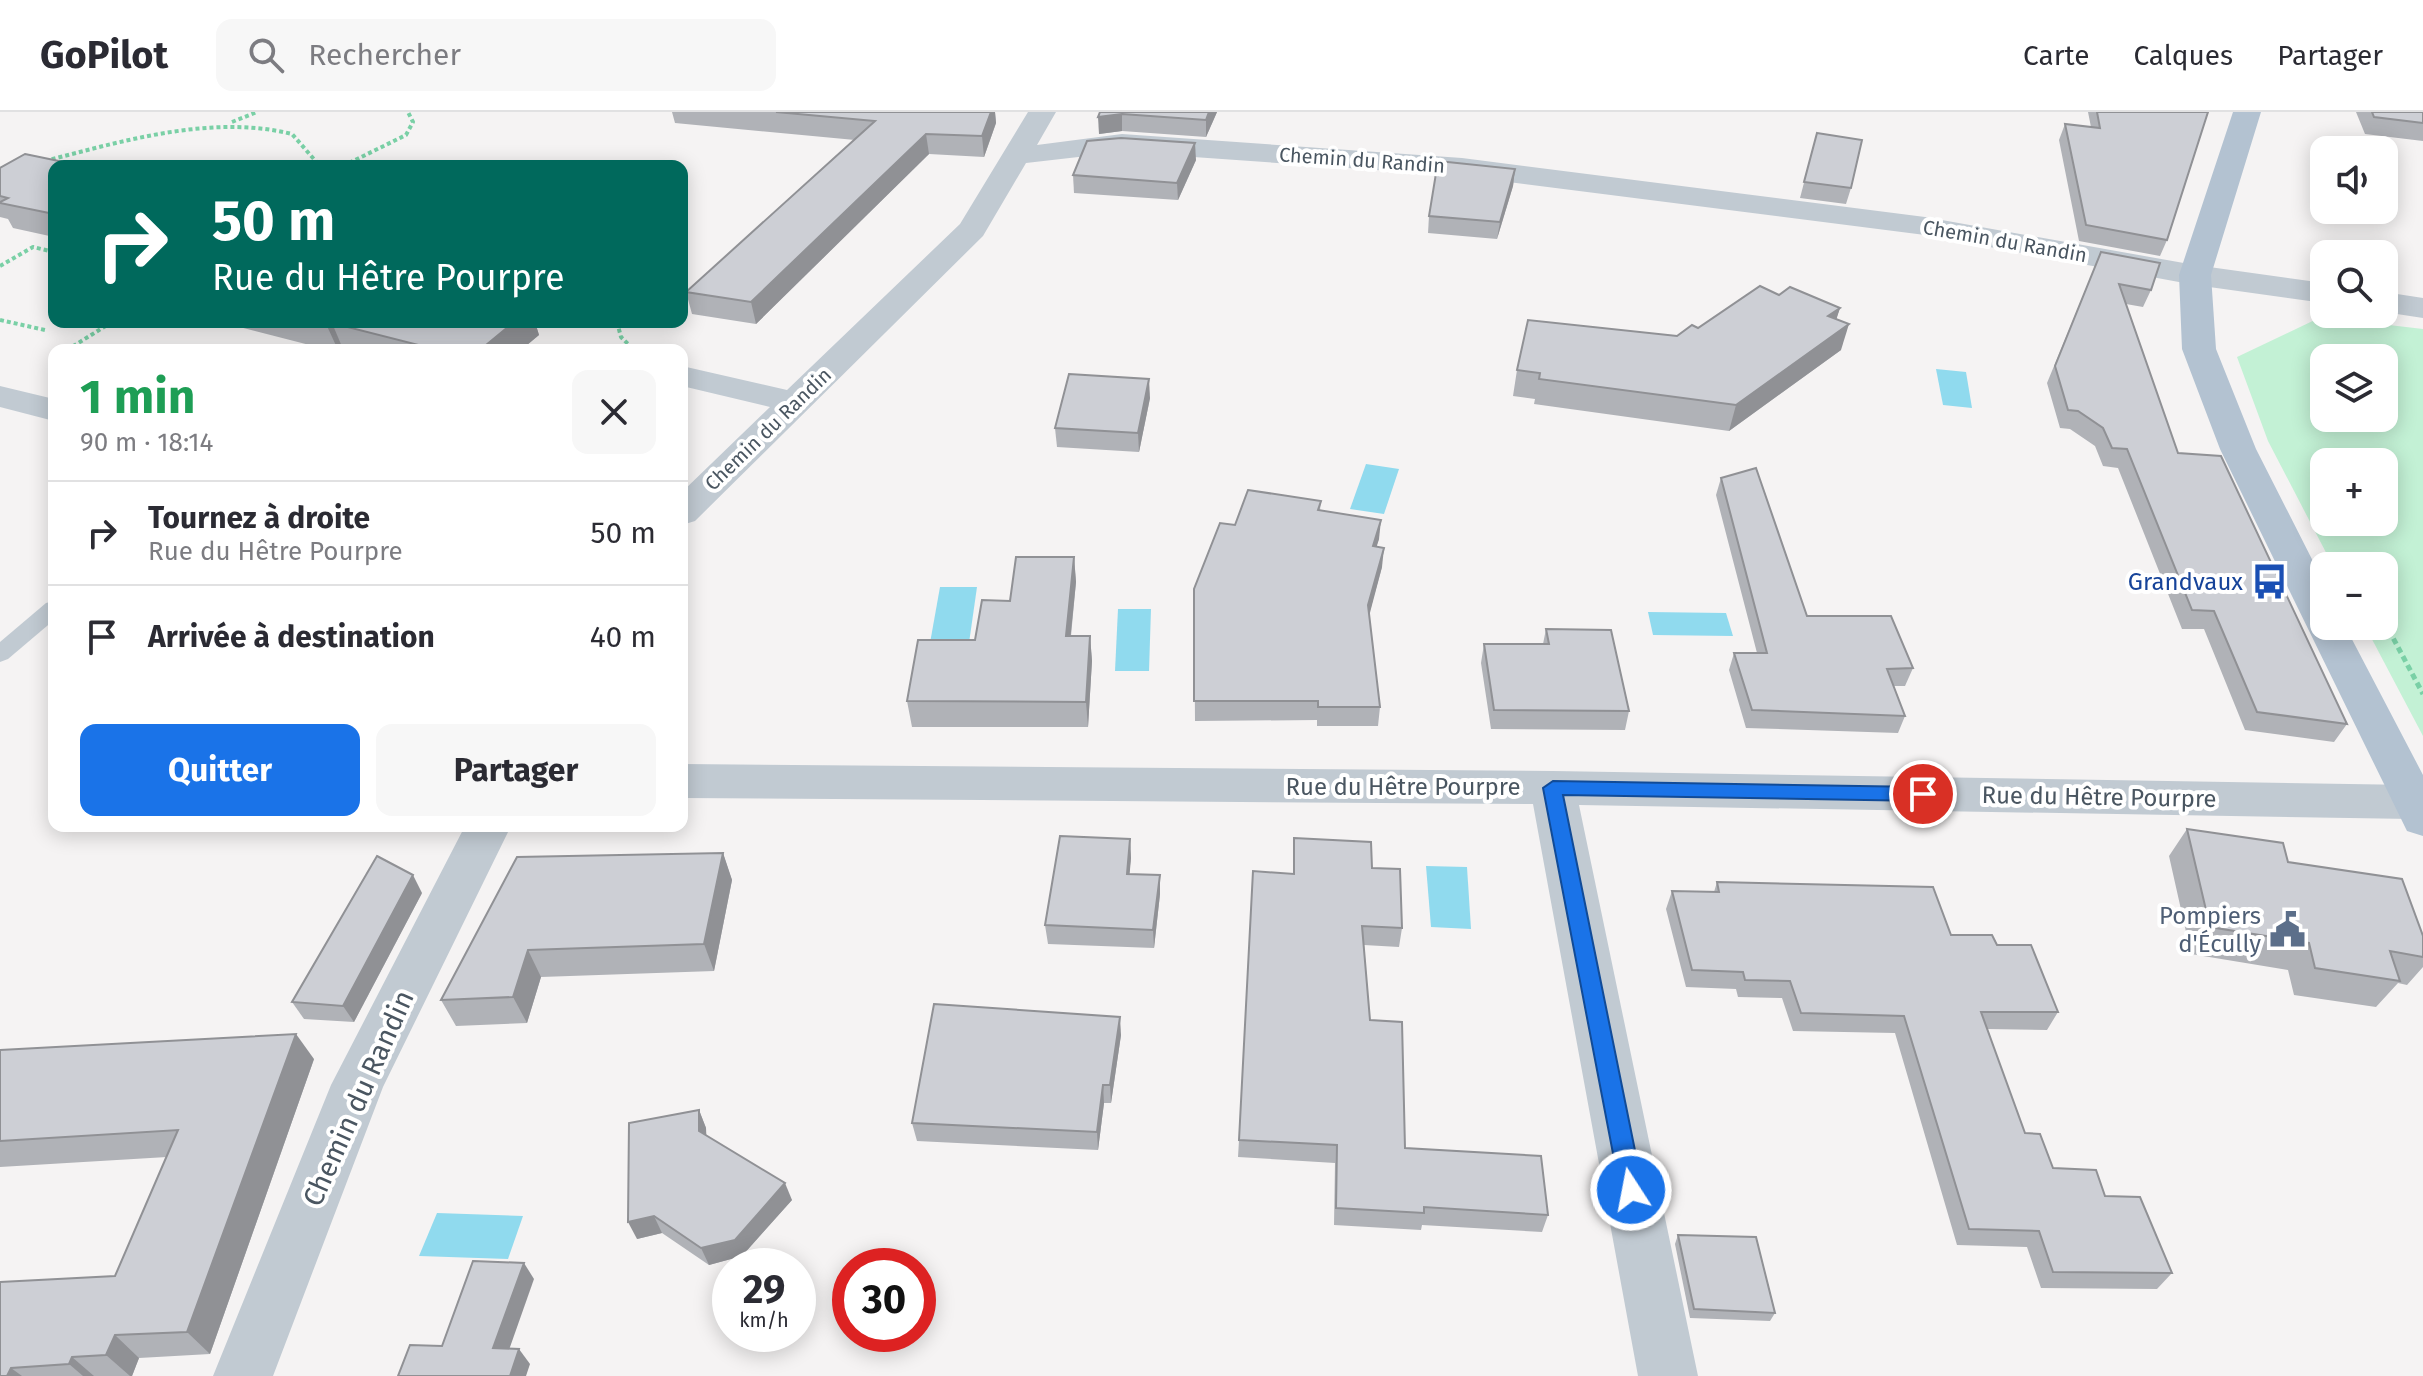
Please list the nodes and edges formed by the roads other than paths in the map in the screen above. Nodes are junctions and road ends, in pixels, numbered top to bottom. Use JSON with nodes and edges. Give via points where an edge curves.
{"nodes":[{"id":1,"x":2247,"y":112,"type":"edge"},
{"id":2,"x":1038,"y":113,"type":"edge"},
{"id":3,"x":1013,"y":156,"type":"junction"},
{"id":4,"x":2195,"y":275,"type":"junction"},
{"id":5,"x":2310,"y":291,"type":"edge"},
{"id":6,"x":2398,"y":304,"type":"edge"},
{"id":7,"x":2423,"y":308,"type":"edge"},
{"id":8,"x":688,"y":377,"type":"edge"},
{"id":9,"x":0,"y":396,"type":"edge"},
{"id":10,"x":796,"y":403,"type":"junction"},
{"id":11,"x":48,"y":408,"type":"edge"},
{"id":12,"x":688,"y":507,"type":"edge"},
{"id":13,"x":2310,"y":596,"type":"edge"},
{"id":14,"x":48,"y":613,"type":"edge"},
{"id":15,"x":2332,"y":640,"type":"edge"},
{"id":16,"x":0,"y":654,"type":"edge"},
{"id":17,"x":688,"y":781,"type":"edge"},
{"id":18,"x":1553,"y":788,"type":"junction"},
{"id":19,"x":2417,"y":810,"type":"edge"},
{"id":20,"x":485,"y":832,"type":"edge"},
{"id":21,"x":243,"y":1376,"type":"edge"},
{"id":22,"x":1668,"y":1376,"type":"edge"}],
"edges":[{"from":1,"to":4,"type":"main road"},
{"from":2,"to":3,"type":"street"},
{"from":3,"to":4,"type":"street","name":"Chemin du Randin","via":[[1122,143],[1462,167],[1925,226]]},
{"from":3,"to":10,"type":"street","name":"Chemin du Randin","via":[[972,229]]},
{"from":4,"to":5,"type":"street","name":"Chemin du Randin"},
{"from":4,"to":13,"type":"main road","via":[[2199,349],[2238,449]]},
{"from":6,"to":7,"type":"street"},
{"from":8,"to":10,"type":"street"},
{"from":9,"to":11,"type":"street"},
{"from":10,"to":12,"type":"street","name":"Chemin du Randin"},
{"from":14,"to":16,"type":"lane"},
{"from":15,"to":19,"type":"main road"},
{"from":17,"to":18,"type":"street","name":"Rue du Hêtre Pourpre"},
{"from":18,"to":19,"type":"street","name":"Rue du Hêtre Pourpre"},
{"from":18,"to":22,"type":"street"},
{"from":20,"to":21,"type":"street","name":"Chemin du Randin","via":[[357,1085]]}]}
